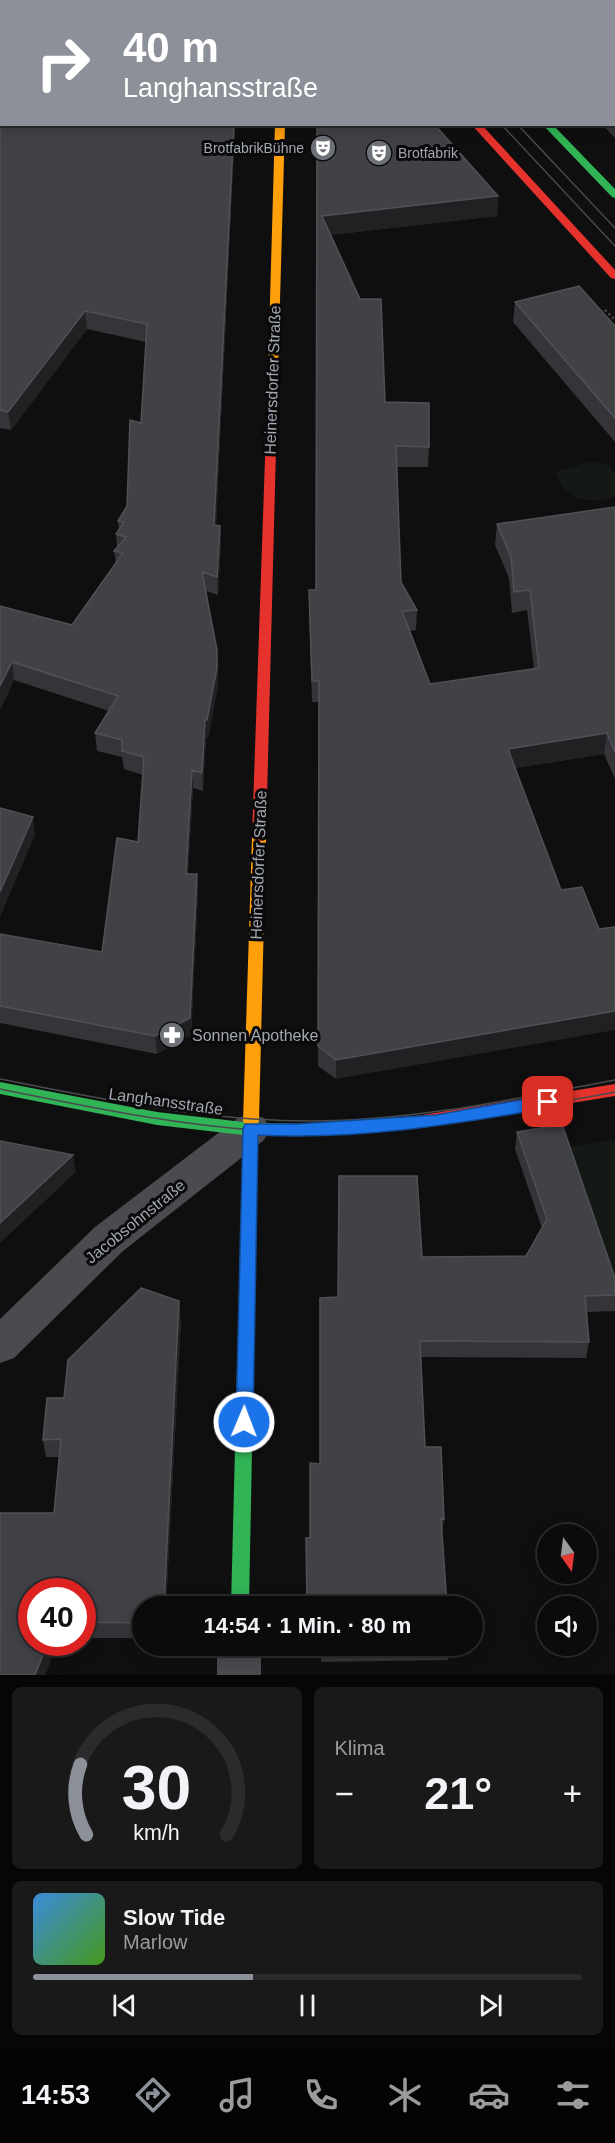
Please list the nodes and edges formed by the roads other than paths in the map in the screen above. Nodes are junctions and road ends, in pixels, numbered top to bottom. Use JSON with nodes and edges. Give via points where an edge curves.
{"nodes":[{"id":1,"x":280,"y":126,"type":"edge"},
{"id":2,"x":477,"y":126,"type":"edge"},
{"id":3,"x":548,"y":126,"type":"edge"},
{"id":4,"x":615,"y":195,"type":"edge"},
{"id":5,"x":615,"y":276,"type":"edge"},
{"id":6,"x":0,"y":1088,"type":"edge"},
{"id":7,"x":615,"y":1090,"type":"edge"},
{"id":8,"x":251,"y":1129,"type":"junction"},
{"id":9,"x":0,"y":1345,"type":"edge"},
{"id":10,"x":240,"y":1596,"type":"edge"},
{"id":11,"x":239,"y":1656,"type":"edge"},
{"id":12,"x":239,"y":1675,"type":"edge"}],
"edges":[{"from":1,"to":8,"type":"street","name":"Heinersdorfer Straße"},
{"from":2,"to":5,"type":"street"},
{"from":3,"to":4,"type":"street"},
{"from":6,"to":8,"type":"street","name":"Langhansstraße","via":[[138,1115]]},
{"from":7,"to":8,"type":"street","name":"Langhansstraße","via":[[436,1121],[297,1131]]},
{"from":8,"to":9,"type":"street","name":"Jacobsohnstraße","via":[[109,1239]]},
{"from":8,"to":10,"type":"street","name":"Heinersdorfer Straße"},
{"from":11,"to":12,"type":"street"}]}
